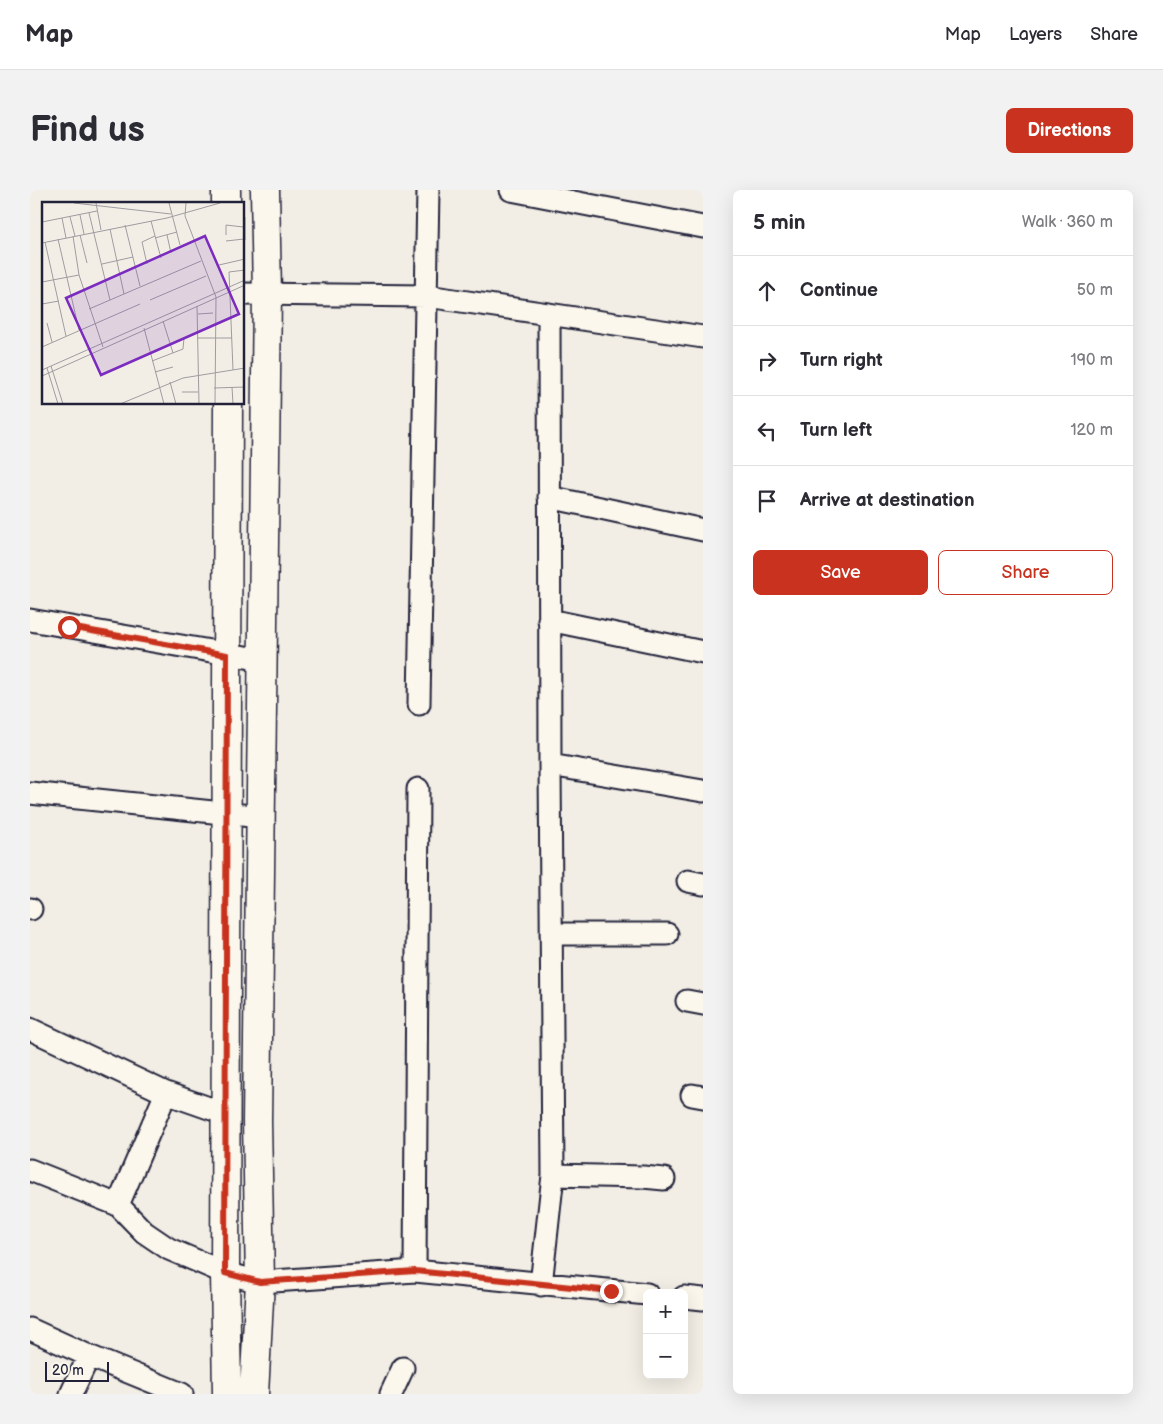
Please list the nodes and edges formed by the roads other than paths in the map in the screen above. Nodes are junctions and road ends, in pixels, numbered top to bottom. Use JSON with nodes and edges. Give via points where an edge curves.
{"nodes":[{"id":1,"x":265,"y":190,"type":"edge"},
{"id":2,"x":428,"y":190,"type":"edge"},
{"id":3,"x":512,"y":190,"type":"edge"},
{"id":4,"x":703,"y":226,"type":"edge"},
{"id":5,"x":255,"y":294,"type":"edge"},
{"id":6,"x":427,"y":296,"type":"junction"},
{"id":7,"x":549,"y":314,"type":"junction"},
{"id":8,"x":703,"y":336,"type":"edge"},
{"id":9,"x":228,"y":405,"type":"edge"},
{"id":10,"x":549,"y":497,"type":"junction"},
{"id":11,"x":703,"y":530,"type":"edge"},
{"id":12,"x":30,"y":620,"type":"edge"},
{"id":13,"x":549,"y":620,"type":"junction"},
{"id":14,"x":703,"y":652,"type":"edge"},
{"id":15,"x":227,"y":655,"type":"junction"},
{"id":16,"x":263,"y":660,"type":"junction"},
{"id":17,"x":419,"y":704,"type":"dead end"},
{"id":18,"x":550,"y":765,"type":"junction"},
{"id":19,"x":418,"y":789,"type":"dead end"},
{"id":20,"x":703,"y":791,"type":"edge"},
{"id":21,"x":30,"y":793,"type":"edge"},
{"id":22,"x":227,"y":814,"type":"junction"},
{"id":23,"x":261,"y":817,"type":"junction"},
{"id":24,"x":551,"y":934,"type":"junction"},
{"id":25,"x":667,"y":934,"type":"dead end"},
{"id":26,"x":30,"y":1029,"type":"edge"},
{"id":27,"x":166,"y":1093,"type":"junction"},
{"id":28,"x":226,"y":1114,"type":"junction"},
{"id":29,"x":30,"y":1170,"type":"edge"},
{"id":30,"x":554,"y":1175,"type":"junction"},
{"id":31,"x":664,"y":1179,"type":"dead end"},
{"id":32,"x":118,"y":1205,"type":"junction"},
{"id":33,"x":415,"y":1271,"type":"junction"},
{"id":34,"x":225,"y":1273,"type":"junction"},
{"id":35,"x":260,"y":1282,"type":"junction"},
{"id":36,"x":540,"y":1285,"type":"junction"},
{"id":37,"x":643,"y":1294,"type":"edge"},
{"id":38,"x":688,"y":1297,"type":"edge"},
{"id":39,"x":703,"y":1299,"type":"edge"},
{"id":40,"x":30,"y":1329,"type":"edge"},
{"id":41,"x":89,"y":1356,"type":"junction"},
{"id":42,"x":403,"y":1368,"type":"dead end"},
{"id":43,"x":71,"y":1394,"type":"edge"},
{"id":44,"x":182,"y":1394,"type":"edge"},
{"id":45,"x":227,"y":1394,"type":"edge"},
{"id":46,"x":254,"y":1394,"type":"edge"},
{"id":47,"x":391,"y":1394,"type":"edge"}],
"edges":[{"from":1,"to":5,"type":"street"},
{"from":2,"to":6,"type":"street"},
{"from":3,"to":4,"type":"street"},
{"from":5,"to":6,"type":"street"},
{"from":5,"to":16,"type":"street"},
{"from":6,"to":7,"type":"street"},
{"from":6,"to":17,"type":"street"},
{"from":7,"to":8,"type":"street"},
{"from":7,"to":10,"type":"street"},
{"from":9,"to":15,"type":"street"},
{"from":10,"to":11,"type":"street"},
{"from":10,"to":13,"type":"street"},
{"from":12,"to":15,"type":"street"},
{"from":13,"to":14,"type":"street"},
{"from":13,"to":18,"type":"street"},
{"from":15,"to":16,"type":"street"},
{"from":15,"to":22,"type":"street"},
{"from":16,"to":23,"type":"street"},
{"from":18,"to":20,"type":"street"},
{"from":18,"to":24,"type":"street"},
{"from":19,"to":33,"type":"street"},
{"from":21,"to":22,"type":"street"},
{"from":22,"to":23,"type":"street"},
{"from":22,"to":28,"type":"street"},
{"from":23,"to":35,"type":"street","via":[[257,1121]]},
{"from":24,"to":25,"type":"street"},
{"from":24,"to":30,"type":"street"},
{"from":26,"to":27,"type":"street"},
{"from":27,"to":28,"type":"street"},
{"from":27,"to":32,"type":"street"},
{"from":28,"to":34,"type":"street"},
{"from":29,"to":32,"type":"street"},
{"from":30,"to":31,"type":"street"},
{"from":30,"to":36,"type":"street"},
{"from":32,"to":34,"type":"street","via":[[156,1241]]},
{"from":33,"to":35,"type":"street"},
{"from":33,"to":36,"type":"street"},
{"from":34,"to":35,"type":"street"},
{"from":34,"to":45,"type":"street"},
{"from":35,"to":46,"type":"street"},
{"from":36,"to":37,"type":"street"},
{"from":38,"to":39,"type":"street"},
{"from":40,"to":41,"type":"street"},
{"from":41,"to":43,"type":"street"},
{"from":41,"to":44,"type":"street"},
{"from":42,"to":47,"type":"street"}]}
